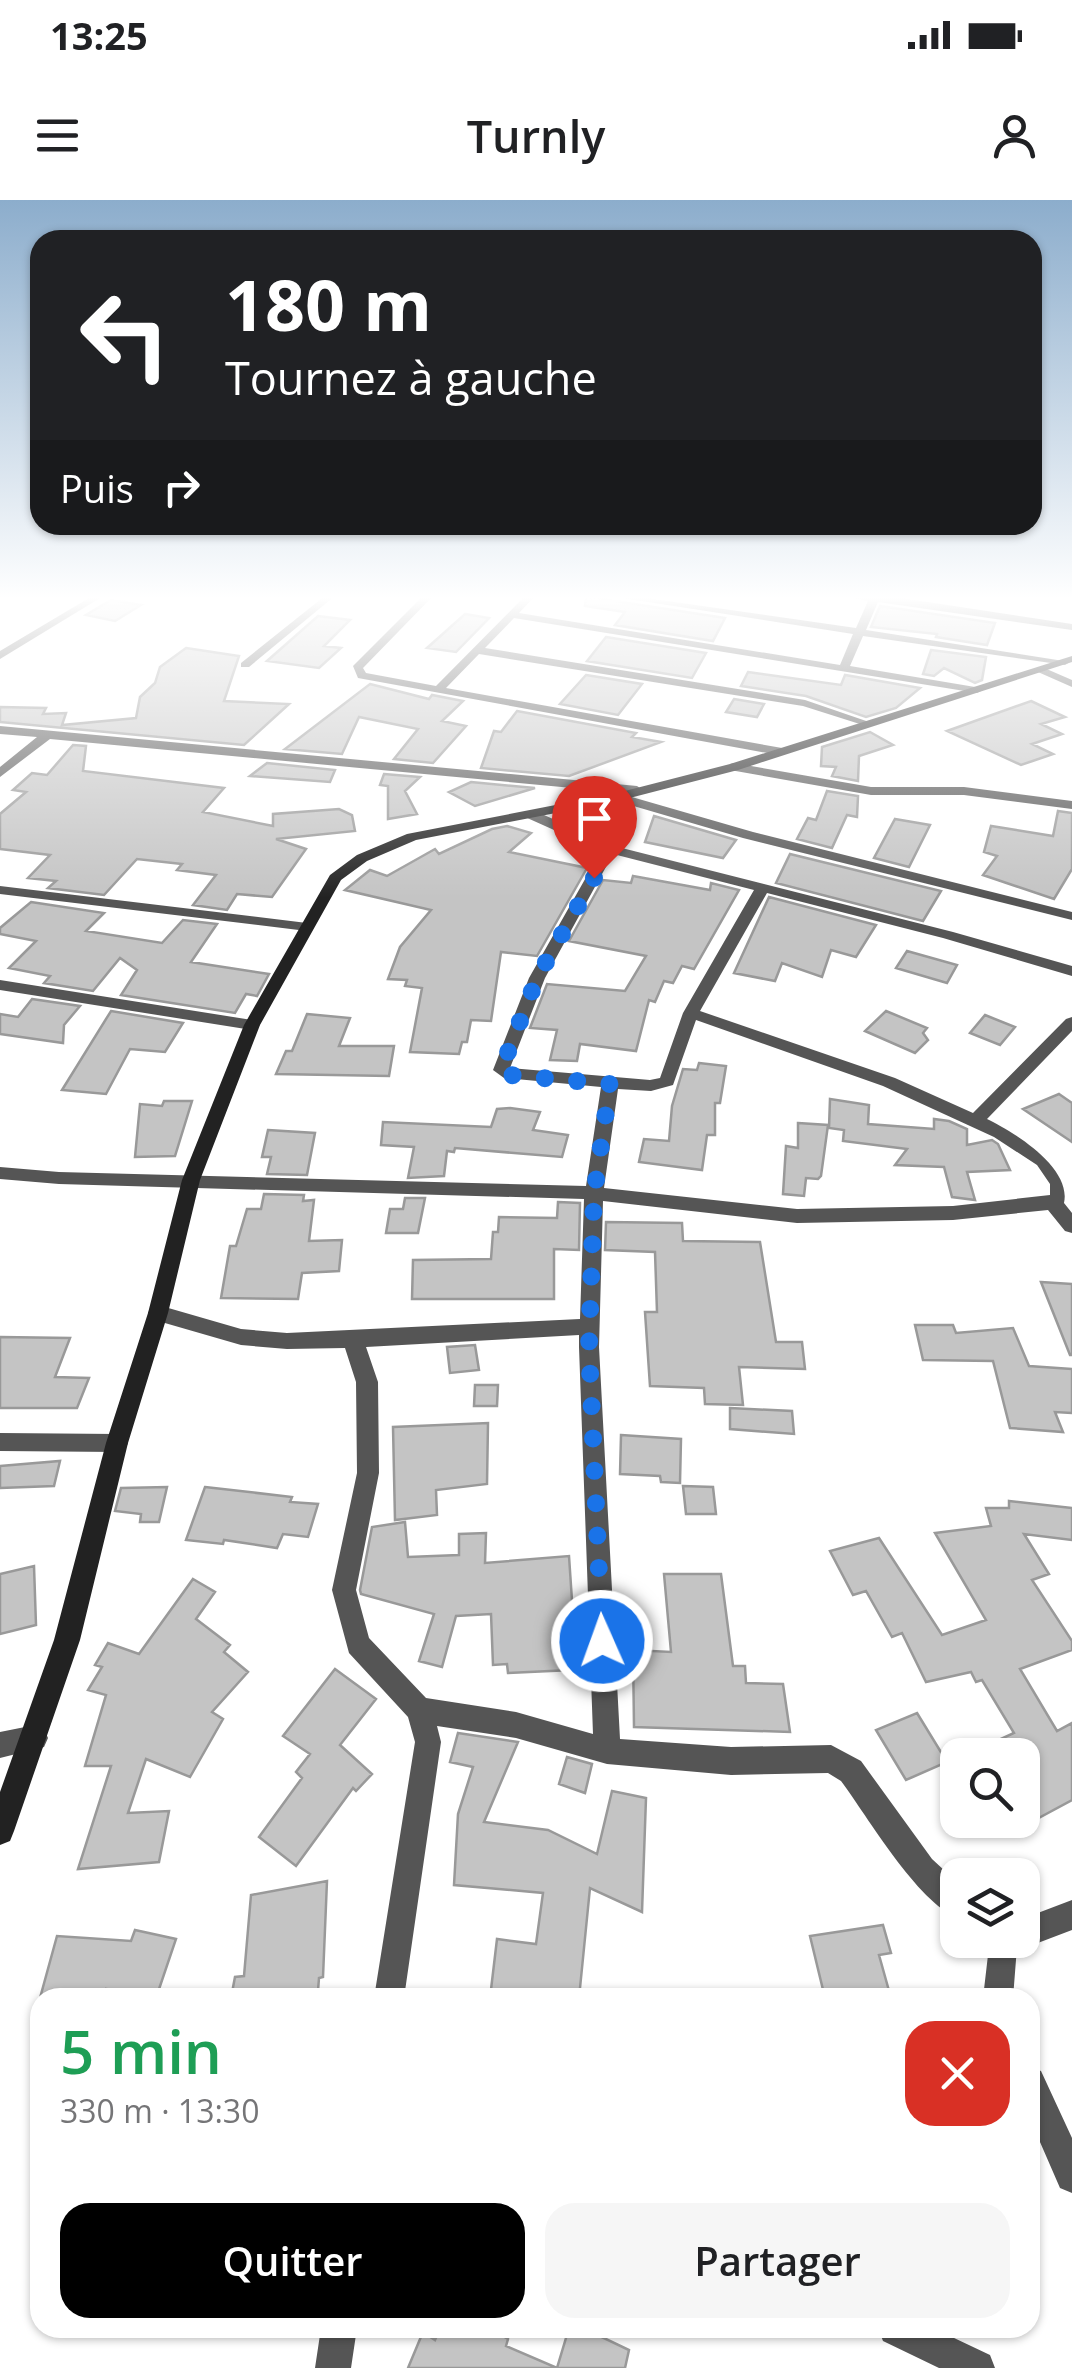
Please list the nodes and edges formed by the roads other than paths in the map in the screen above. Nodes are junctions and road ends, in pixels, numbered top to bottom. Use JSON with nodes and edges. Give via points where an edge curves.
{"nodes":[{"id":1,"x":472,"y":696,"type":"edge"},
{"id":2,"x":757,"y":696,"type":"edge"},
{"id":3,"x":957,"y":696,"type":"edge"},
{"id":4,"x":866,"y":723,"type":"junction"},
{"id":5,"x":0,"y":730,"type":"edge"},
{"id":6,"x":47,"y":735,"type":"junction"},
{"id":7,"x":778,"y":751,"type":"junction"},
{"id":8,"x":734,"y":767,"type":"junction"},
{"id":9,"x":2,"y":768,"type":"edge"},
{"id":10,"x":628,"y":794,"type":"junction"},
{"id":11,"x":1072,"y":805,"type":"edge"},
{"id":12,"x":530,"y":814,"type":"junction"},
{"id":13,"x":609,"y":850,"type":"junction"},
{"id":14,"x":0,"y":890,"type":"edge"},
{"id":15,"x":761,"y":891,"type":"junction"},
{"id":16,"x":1072,"y":916,"type":"edge"},
{"id":17,"x":307,"y":927,"type":"junction"},
{"id":18,"x":1072,"y":971,"type":"edge"},
{"id":19,"x":0,"y":985,"type":"edge"},
{"id":20,"x":691,"y":1013,"type":"junction"},
{"id":21,"x":1072,"y":1022,"type":"edge"},
{"id":22,"x":252,"y":1025,"type":"junction"},
{"id":23,"x":610,"y":1084,"type":"junction"},
{"id":24,"x":975,"y":1120,"type":"junction"},
{"id":25,"x":0,"y":1173,"type":"edge"},
{"id":26,"x":191,"y":1180,"type":"junction"},
{"id":27,"x":594,"y":1194,"type":"junction"},
{"id":28,"x":1052,"y":1203,"type":"junction"},
{"id":29,"x":1072,"y":1226,"type":"edge"},
{"id":30,"x":158,"y":1313,"type":"junction"},
{"id":31,"x":590,"y":1326,"type":"junction"},
{"id":32,"x":353,"y":1340,"type":"junction"},
{"id":33,"x":0,"y":1442,"type":"edge"},
{"id":34,"x":116,"y":1443,"type":"junction"},
{"id":35,"x":419,"y":1710,"type":"junction"},
{"id":36,"x":35,"y":1738,"type":"junction"},
{"id":37,"x":0,"y":1745,"type":"edge"},
{"id":38,"x":607,"y":1751,"type":"junction"},
{"id":39,"x":0,"y":1831,"type":"edge"},
{"id":40,"x":940,"y":1886,"type":"edge"},
{"id":41,"x":1072,"y":1915,"type":"edge"},
{"id":42,"x":1040,"y":1927,"type":"edge"},
{"id":43,"x":1006,"y":1958,"type":"edge"},
{"id":44,"x":391,"y":1988,"type":"edge"},
{"id":45,"x":998,"y":1988,"type":"edge"},
{"id":46,"x":1040,"y":2104,"type":"edge"},
{"id":47,"x":1072,"y":2176,"type":"edge"},
{"id":48,"x":338,"y":2338,"type":"edge"},
{"id":49,"x":916,"y":2338,"type":"edge"},
{"id":50,"x":334,"y":2368,"type":"edge"},
{"id":51,"x":977,"y":2368,"type":"edge"}],
"edges":[{"from":1,"to":7,"type":"street"},
{"from":2,"to":4,"type":"street"},
{"from":3,"to":4,"type":"street"},
{"from":4,"to":7,"type":"street"},
{"from":5,"to":6,"type":"street"},
{"from":6,"to":9,"type":"street"},
{"from":6,"to":10,"type":"street"},
{"from":7,"to":8,"type":"street"},
{"from":8,"to":10,"type":"street"},
{"from":8,"to":11,"type":"street","via":[[871,790]]},
{"from":10,"to":12,"type":"street"},
{"from":10,"to":16,"type":"street","via":[[748,835]]},
{"from":12,"to":13,"type":"street"},
{"from":12,"to":17,"type":"street","via":[[432,832],[362,858],[335,878]]},
{"from":13,"to":15,"type":"street"},
{"from":13,"to":23,"type":"street","via":[[537,978],[501,1070]]},
{"from":14,"to":17,"type":"street"},
{"from":15,"to":18,"type":"street"},
{"from":15,"to":20,"type":"street"},
{"from":17,"to":22,"type":"street"},
{"from":19,"to":22,"type":"street"},
{"from":20,"to":23,"type":"street","via":[[667,1081]]},
{"from":20,"to":24,"type":"street","via":[[889,1082]]},
{"from":21,"to":24,"type":"street"},
{"from":22,"to":26,"type":"street"},
{"from":23,"to":27,"type":"street"},
{"from":24,"to":28,"type":"street","via":[[1052,1170],[1061,1189]]},
{"from":25,"to":26,"type":"street"},
{"from":26,"to":27,"type":"street"},
{"from":26,"to":30,"type":"street"},
{"from":27,"to":28,"type":"street","via":[[797,1216]]},
{"from":27,"to":31,"type":"street"},
{"from":28,"to":29,"type":"street"},
{"from":30,"to":32,"type":"street","via":[[241,1336]]},
{"from":30,"to":34,"type":"street"},
{"from":31,"to":32,"type":"street"},
{"from":31,"to":38,"type":"street"},
{"from":32,"to":35,"type":"street","via":[[367,1382],[368,1473],[344,1590],[358,1644]]},
{"from":33,"to":34,"type":"street"},
{"from":34,"to":36,"type":"street"},
{"from":35,"to":38,"type":"street","via":[[516,1725]]},
{"from":35,"to":44,"type":"street","via":[[428,1742]]},
{"from":36,"to":37,"type":"street"},
{"from":36,"to":39,"type":"street"},
{"from":38,"to":40,"type":"street","via":[[731,1761],[831,1759],[851,1771]]},
{"from":41,"to":42,"type":"street"},
{"from":43,"to":45,"type":"street"},
{"from":46,"to":47,"type":"street"},
{"from":48,"to":50,"type":"street"},
{"from":49,"to":51,"type":"street"}]}
